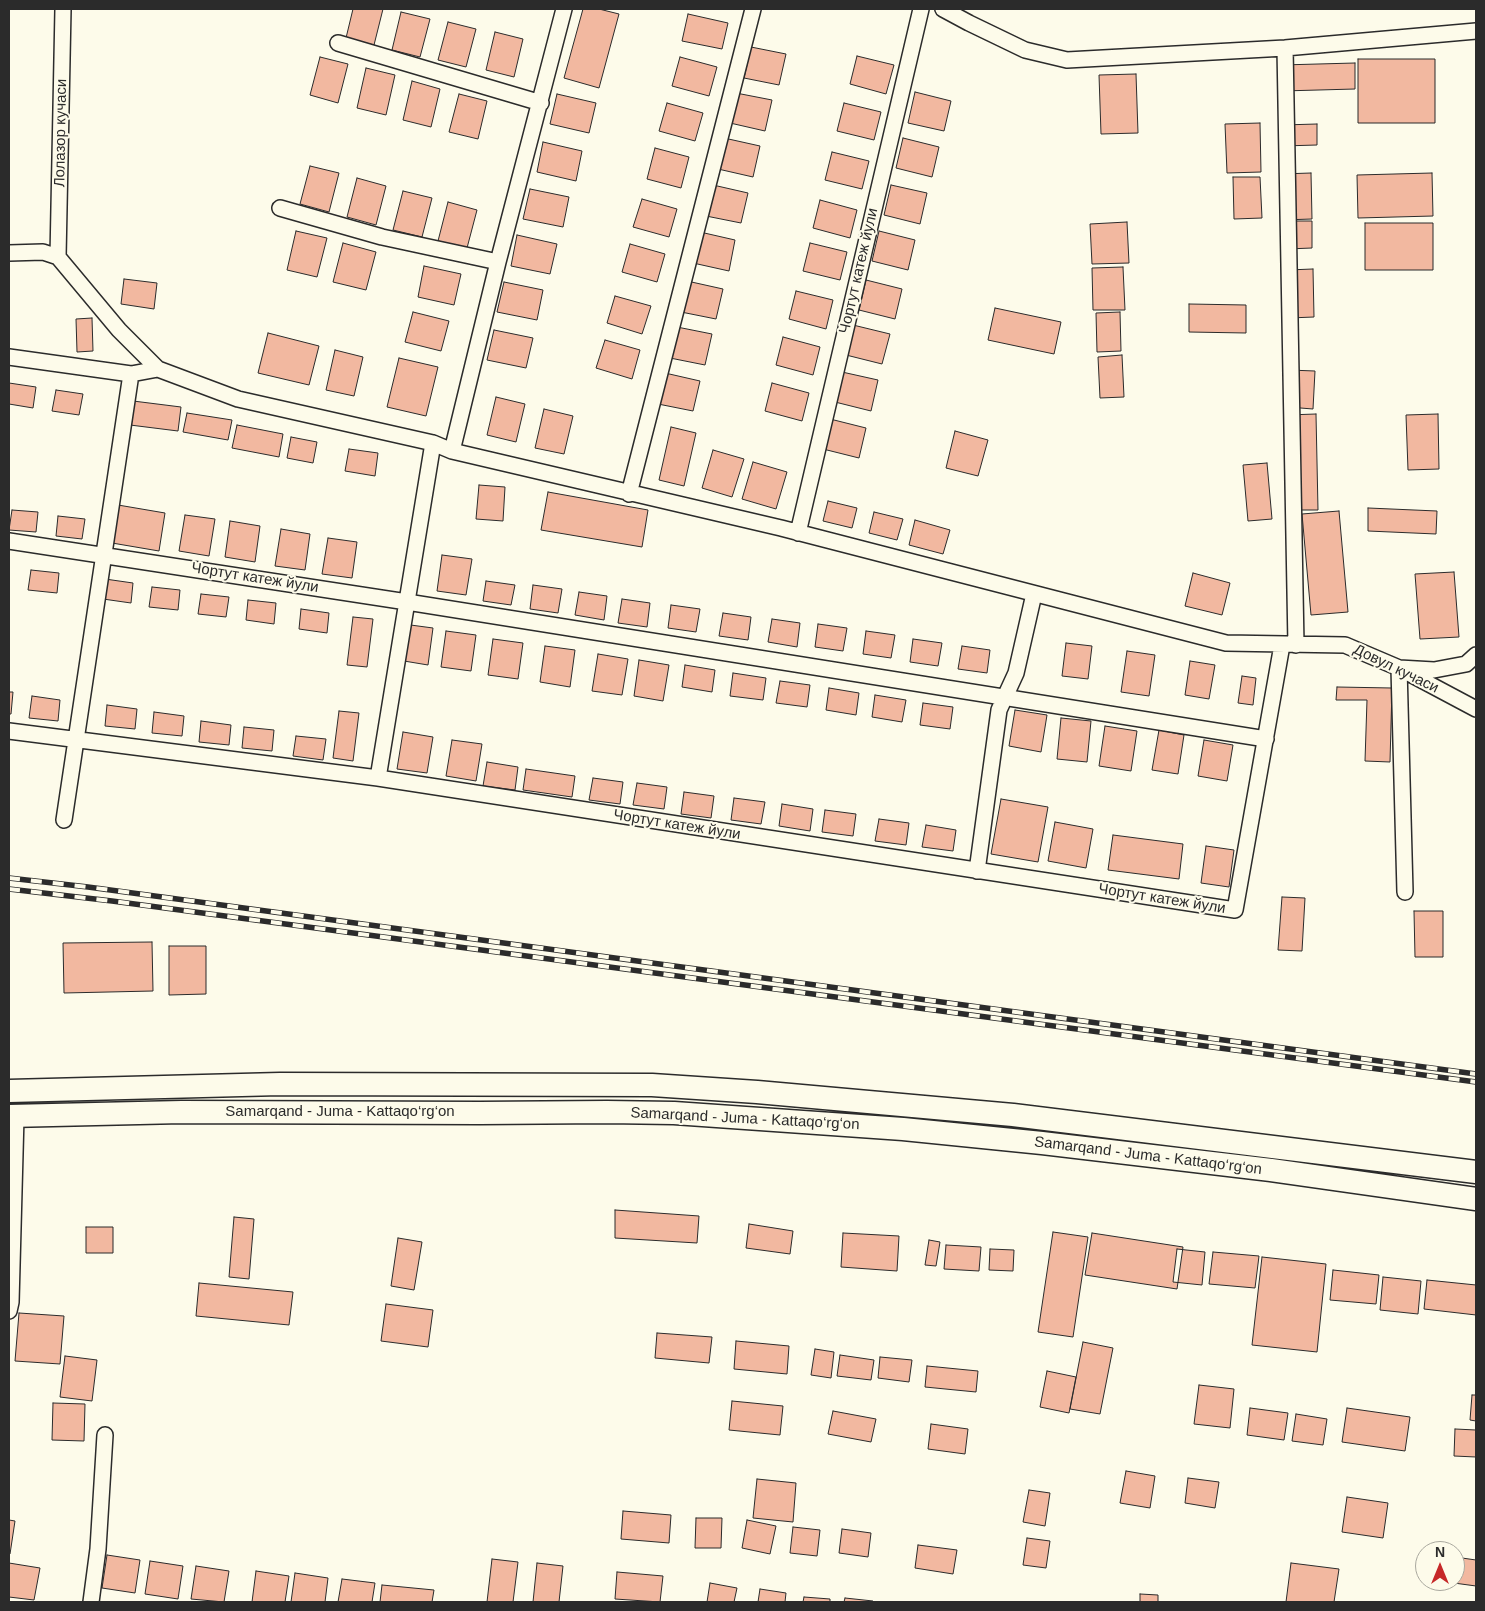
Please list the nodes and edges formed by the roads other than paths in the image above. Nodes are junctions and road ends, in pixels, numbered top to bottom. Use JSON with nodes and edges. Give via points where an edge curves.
{"nodes":[{"id":1,"x":63,"y":9,"type":"edge"},
{"id":2,"x":564,"y":9,"type":"edge"},
{"id":3,"x":753,"y":9,"type":"edge"},
{"id":4,"x":921,"y":9,"type":"edge"},
{"id":5,"x":944,"y":9,"type":"edge"},
{"id":6,"x":1476,"y":31,"type":"edge"},
{"id":7,"x":338,"y":43,"type":"dead end"},
{"id":8,"x":1285,"y":48,"type":"junction"},
{"id":9,"x":541,"y":103,"type":"junction"},
{"id":10,"x":280,"y":208,"type":"dead end"},
{"id":11,"x":9,"y":253,"type":"edge"},
{"id":12,"x":58,"y":257,"type":"junction"},
{"id":13,"x":498,"y":262,"type":"junction"},
{"id":14,"x":9,"y":356,"type":"edge"},
{"id":15,"x":158,"y":368,"type":"junction"},
{"id":16,"x":130,"y":374,"type":"junction"},
{"id":17,"x":433,"y":443,"type":"junction"},
{"id":18,"x":452,"y":451,"type":"junction"},
{"id":19,"x":629,"y":494,"type":"junction"},
{"id":20,"x":798,"y":533,"type":"junction"},
{"id":21,"x":9,"y":540,"type":"edge"},
{"id":22,"x":104,"y":554,"type":"junction"},
{"id":23,"x":1034,"y":594,"type":"junction"},
{"id":24,"x":407,"y":602,"type":"junction"},
{"id":25,"x":1289,"y":645,"type":"junction"},
{"id":26,"x":1476,"y":655,"type":"edge"},
{"id":27,"x":1399,"y":668,"type":"junction"},
{"id":28,"x":1005,"y":698,"type":"junction"},
{"id":29,"x":1476,"y":709,"type":"edge"},
{"id":30,"x":9,"y":731,"type":"edge"},
{"id":31,"x":1266,"y":739,"type":"junction"},
{"id":32,"x":76,"y":741,"type":"junction"},
{"id":33,"x":378,"y":778,"type":"junction"},
{"id":34,"x":64,"y":820,"type":"dead end"},
{"id":35,"x":977,"y":871,"type":"junction"},
{"id":36,"x":1405,"y":892,"type":"dead end"},
{"id":37,"x":9,"y":1091,"type":"edge"},
{"id":38,"x":12,"y":1116,"type":"edge"},
{"id":39,"x":1274,"y":1146,"type":"junction"},
{"id":40,"x":1271,"y":1170,"type":"junction"},
{"id":41,"x":1476,"y":1172,"type":"edge"},
{"id":42,"x":1476,"y":1199,"type":"edge"},
{"id":43,"x":9,"y":1311,"type":"edge"},
{"id":44,"x":105,"y":1435,"type":"dead end"},
{"id":45,"x":91,"y":1602,"type":"edge"}],
"edges":[{"from":1,"to":12,"type":"street","name":"Лолазор кучаси"},
{"from":2,"to":9,"type":"street"},
{"from":3,"to":19,"type":"street"},
{"from":4,"to":20,"type":"street","name":"Чортут катеж йули"},
{"from":5,"to":8,"type":"street","via":[[1025,50],[1067,60]]},
{"from":6,"to":8,"type":"street"},
{"from":7,"to":9,"type":"street"},
{"from":8,"to":25,"type":"street","name":"Чортут катеж йули"},
{"from":9,"to":13,"type":"street"},
{"from":10,"to":13,"type":"street","via":[[382,237]]},
{"from":11,"to":12,"type":"street","via":[[43,252]]},
{"from":12,"to":15,"type":"street","via":[[119,330]]},
{"from":13,"to":18,"type":"street"},
{"from":14,"to":16,"type":"street"},
{"from":15,"to":16,"type":"street"},
{"from":15,"to":17,"type":"street","via":[[238,400]]},
{"from":16,"to":22,"type":"street"},
{"from":17,"to":18,"type":"street"},
{"from":17,"to":24,"type":"street"},
{"from":18,"to":19,"type":"street"},
{"from":19,"to":20,"type":"street"},
{"from":20,"to":23,"type":"street"},
{"from":21,"to":22,"type":"street","name":"Чортут катеж йули"},
{"from":22,"to":24,"type":"street","name":"Чортут катеж йули"},
{"from":22,"to":32,"type":"street"},
{"from":23,"to":25,"type":"street","via":[[1226,642]]},
{"from":23,"to":28,"type":"street","via":[[1016,673]]},
{"from":24,"to":28,"type":"street","name":"Чортут катеж йули"},
{"from":24,"to":33,"type":"street"},
{"from":25,"to":27,"type":"street","name":"Довул кучаси","via":[[1345,645]]},
{"from":25,"to":31,"type":"street","name":"Чортут катеж йули"},
{"from":26,"to":27,"type":"street","via":[[1466,664],[1434,670]]},
{"from":27,"to":29,"type":"street","name":"Довул кучаси"},
{"from":27,"to":36,"type":"street"},
{"from":28,"to":31,"type":"street","name":"Чортут катеж йули"},
{"from":28,"to":35,"type":"street","via":[[999,710]]},
{"from":30,"to":32,"type":"street","name":"Чортут катеж йули"},
{"from":31,"to":35,"type":"street","name":"Чортут катеж йули","via":[[1235,910]]},
{"from":32,"to":33,"type":"street","name":"Чортут катеж йули"},
{"from":32,"to":34,"type":"street"},
{"from":33,"to":35,"type":"street","name":"Чортут катеж йули"},
{"from":37,"to":39,"type":"main road","name":"Samarqand - Juma - Kattaqo‘rg‘on","via":[[290,1084],[652,1085],[1013,1114]]},
{"from":38,"to":40,"type":"main road","name":"Samarqand - Juma - Kattaqo‘rg‘on","via":[[182,1112],[674,1113],[1042,1142]]},
{"from":38,"to":43,"type":"street"},
{"from":39,"to":40,"type":"main road"},
{"from":39,"to":41,"type":"main road","name":"Samarqand - Juma - Kattaqo‘rg‘on"},
{"from":40,"to":42,"type":"main road","name":"Samarqand - Juma - Kattaqo‘rg‘on"},
{"from":44,"to":45,"type":"street","via":[[98,1549]]}]}
